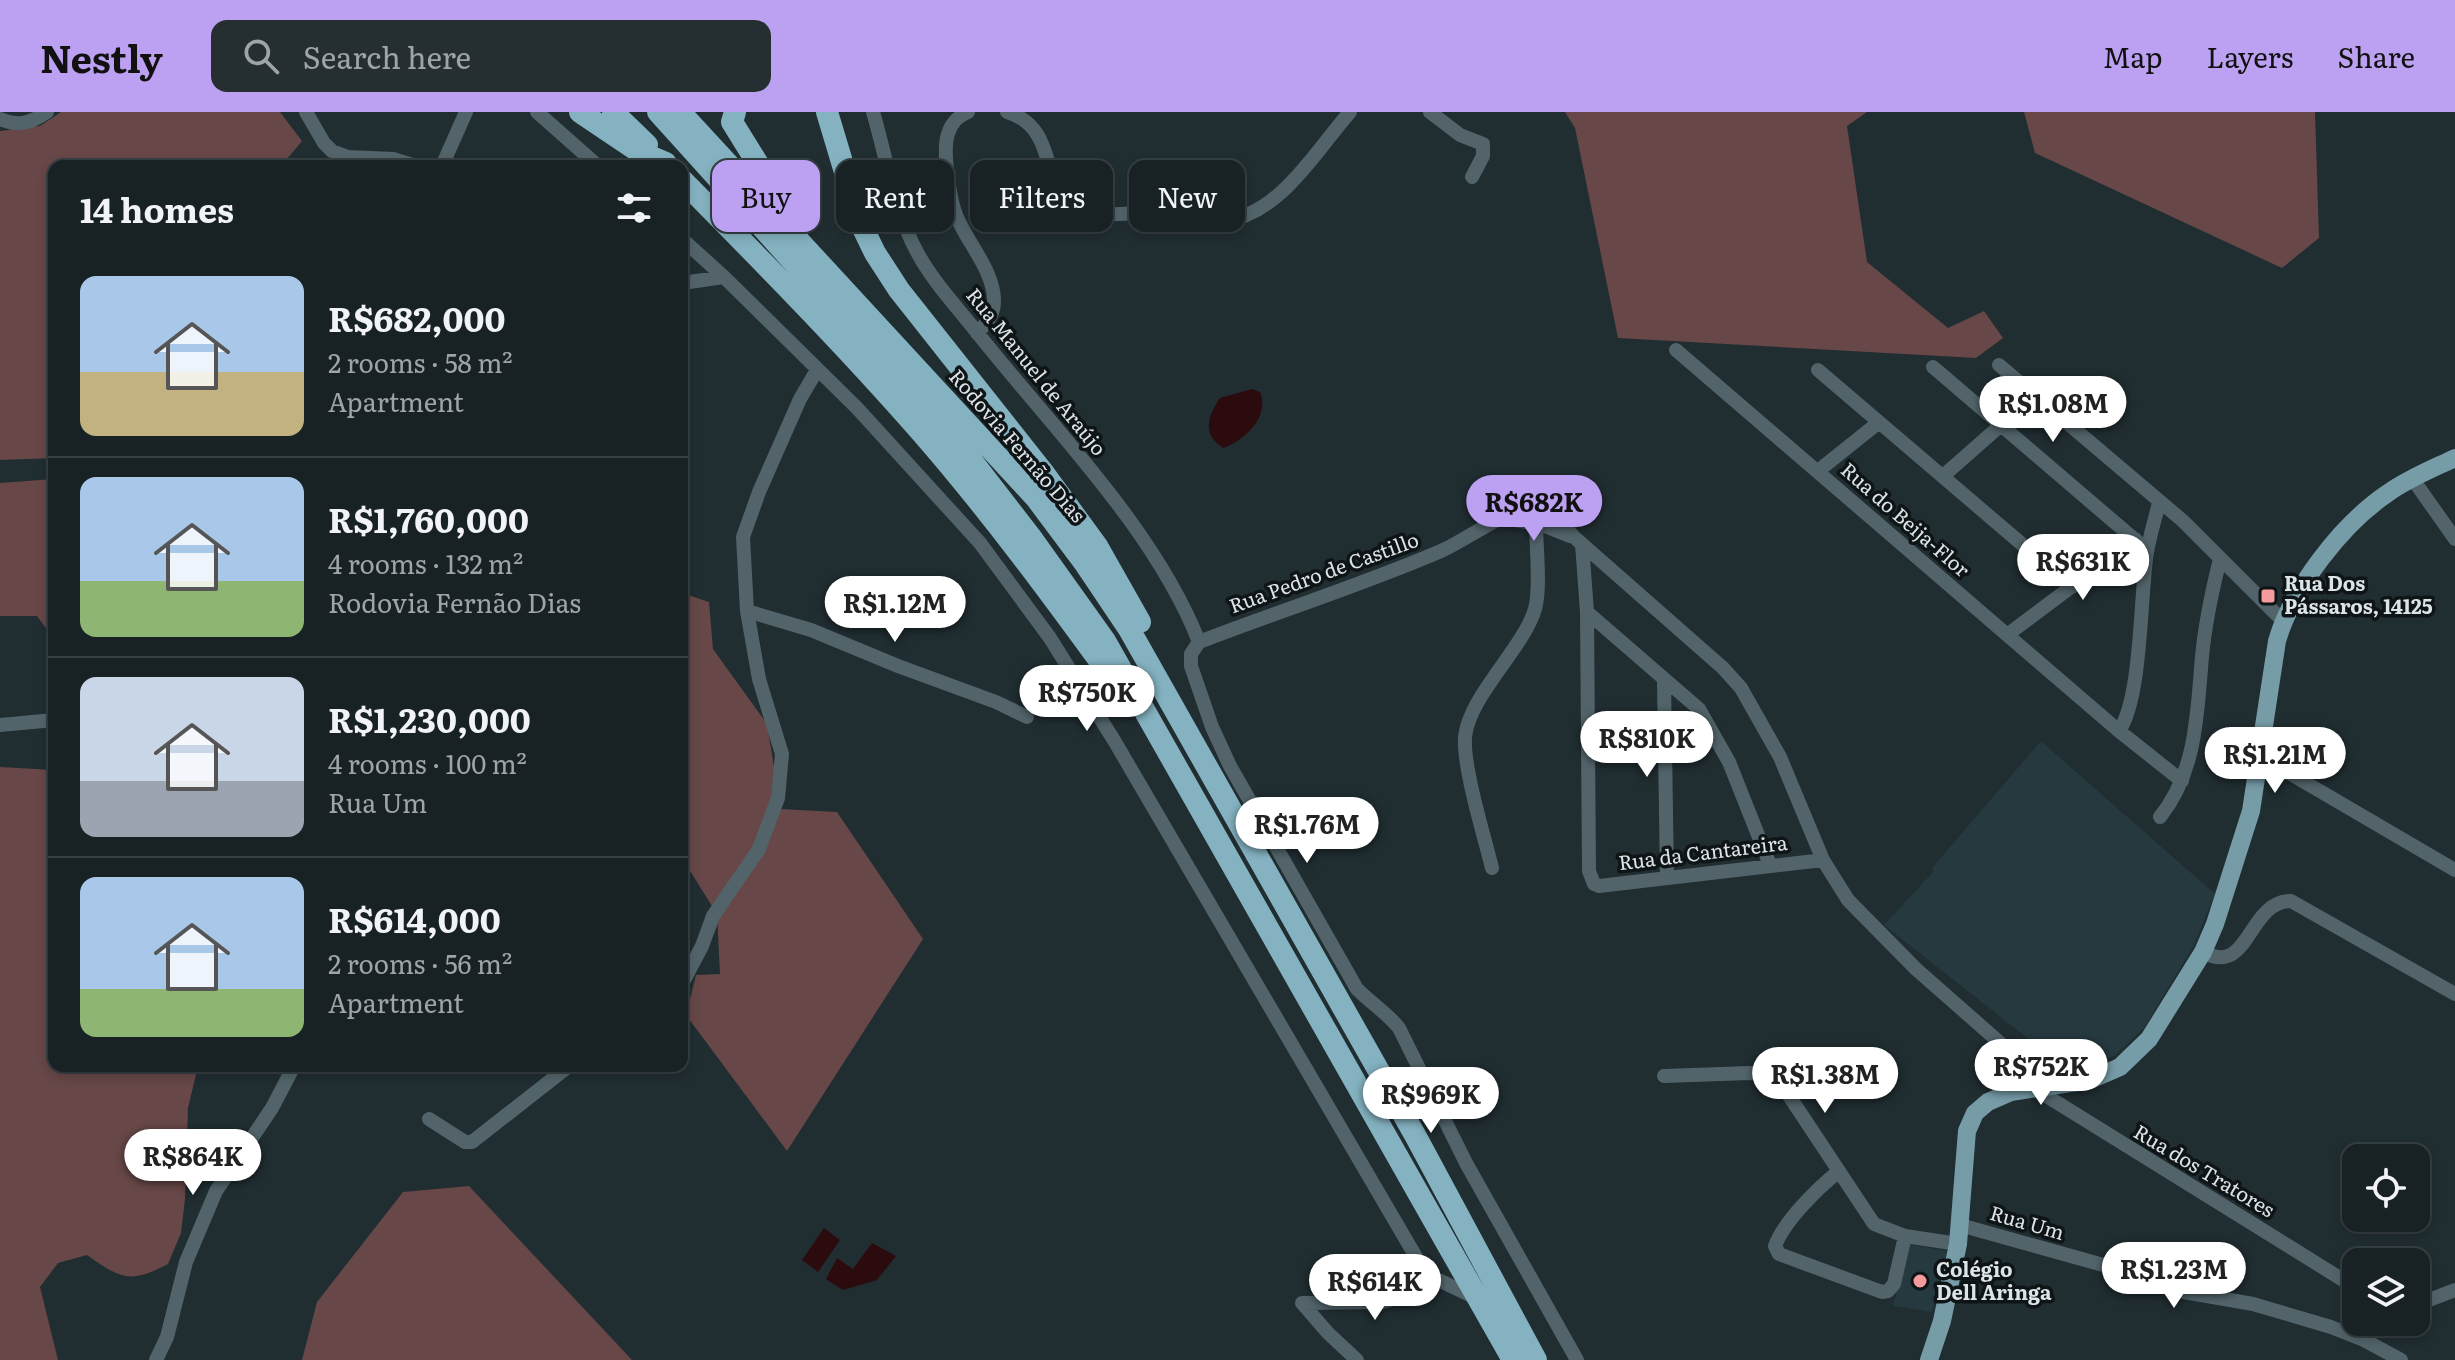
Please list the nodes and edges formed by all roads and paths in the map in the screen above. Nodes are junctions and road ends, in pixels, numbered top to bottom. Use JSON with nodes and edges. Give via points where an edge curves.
{"nodes":[{"id":1,"x":47,"y":112,"type":"edge"},
{"id":2,"x":306,"y":112,"type":"edge"},
{"id":3,"x":466,"y":112,"type":"edge"},
{"id":4,"x":537,"y":112,"type":"edge"},
{"id":5,"x":580,"y":112,"type":"edge"},
{"id":6,"x":613,"y":112,"type":"edge"},
{"id":7,"x":658,"y":112,"type":"edge"},
{"id":8,"x":680,"y":112,"type":"edge"},
{"id":9,"x":735,"y":112,"type":"edge"},
{"id":10,"x":827,"y":112,"type":"edge"},
{"id":11,"x":873,"y":112,"type":"edge"},
{"id":12,"x":968,"y":112,"type":"edge"},
{"id":13,"x":1007,"y":112,"type":"edge"},
{"id":14,"x":1350,"y":112,"type":"edge"},
{"id":15,"x":1430,"y":112,"type":"edge"},
{"id":16,"x":0,"y":119,"type":"edge"},
{"id":17,"x":396,"y":160,"type":"edge"},
{"id":18,"x":445,"y":160,"type":"edge"},
{"id":19,"x":591,"y":160,"type":"edge"},
{"id":20,"x":657,"y":160,"type":"edge"},
{"id":21,"x":662,"y":160,"type":"edge"},
{"id":22,"x":1472,"y":177,"type":"dead end"},
{"id":23,"x":688,"y":186,"type":"edge"},
{"id":24,"x":688,"y":244,"type":"edge"},
{"id":25,"x":819,"y":262,"type":"junction"},
{"id":26,"x":724,"y":277,"type":"junction"},
{"id":27,"x":688,"y":282,"type":"edge"},
{"id":28,"x":977,"y":333,"type":"junction"},
{"id":29,"x":1676,"y":350,"type":"dead end"},
{"id":30,"x":1999,"y":365,"type":"dead end"},
{"id":31,"x":1933,"y":367,"type":"dead end"},
{"id":32,"x":817,"y":370,"type":"junction"},
{"id":33,"x":1818,"y":370,"type":"dead end"},
{"id":34,"x":1878,"y":423,"type":"junction"},
{"id":35,"x":2001,"y":425,"type":"junction"},
{"id":36,"x":2455,"y":458,"type":"edge"},
{"id":37,"x":1818,"y":471,"type":"junction"},
{"id":38,"x":1943,"y":476,"type":"junction"},
{"id":39,"x":2412,"y":478,"type":"junction"},
{"id":40,"x":2159,"y":503,"type":"junction"},
{"id":41,"x":1505,"y":518,"type":"junction"},
{"id":42,"x":1536,"y":524,"type":"junction"},
{"id":43,"x":2135,"y":539,"type":"junction"},
{"id":44,"x":2455,"y":539,"type":"edge"},
{"id":45,"x":1578,"y":541,"type":"junction"},
{"id":46,"x":1072,"y":546,"type":"junction"},
{"id":47,"x":2147,"y":550,"type":"junction"},
{"id":48,"x":2220,"y":559,"type":"junction"},
{"id":49,"x":2072,"y":587,"type":"junction"},
{"id":50,"x":747,"y":611,"type":"junction"},
{"id":51,"x":1587,"y":612,"type":"junction"},
{"id":52,"x":2283,"y":621,"type":"junction"},
{"id":53,"x":1144,"y":628,"type":"junction"},
{"id":54,"x":2007,"y":635,"type":"junction"},
{"id":55,"x":1199,"y":642,"type":"junction"},
{"id":56,"x":1664,"y":681,"type":"junction"},
{"id":57,"x":1027,"y":717,"type":"dead end"},
{"id":58,"x":48,"y":721,"type":"edge"},
{"id":59,"x":0,"y":725,"type":"edge"},
{"id":60,"x":2119,"y":731,"type":"junction"},
{"id":61,"x":1173,"y":760,"type":"junction"},
{"id":62,"x":2259,"y":763,"type":"junction"},
{"id":63,"x":2182,"y":781,"type":"junction"},
{"id":64,"x":2160,"y":817,"type":"dead end"},
{"id":65,"x":1255,"y":851,"type":"junction"},
{"id":66,"x":1823,"y":860,"type":"junction"},
{"id":67,"x":1770,"y":865,"type":"junction"},
{"id":68,"x":1492,"y":868,"type":"dead end"},
{"id":69,"x":2455,"y":870,"type":"edge"},
{"id":70,"x":1667,"y":878,"type":"junction"},
{"id":71,"x":2203,"y":952,"type":"junction"},
{"id":72,"x":688,"y":973,"type":"edge"},
{"id":73,"x":2455,"y":994,"type":"edge"},
{"id":74,"x":2007,"y":1049,"type":"junction"},
{"id":75,"x":291,"y":1072,"type":"edge"},
{"id":76,"x":561,"y":1072,"type":"edge"},
{"id":77,"x":1664,"y":1076,"type":"dead end"},
{"id":78,"x":2066,"y":1084,"type":"junction"},
{"id":79,"x":2032,"y":1087,"type":"junction"},
{"id":80,"x":2011,"y":1092,"type":"junction"},
{"id":81,"x":429,"y":1119,"type":"dead end"},
{"id":82,"x":1839,"y":1171,"type":"junction"},
{"id":83,"x":1960,"y":1225,"type":"junction"},
{"id":84,"x":1905,"y":1236,"type":"junction"},
{"id":85,"x":1958,"y":1244,"type":"junction"},
{"id":86,"x":1426,"y":1274,"type":"junction"},
{"id":87,"x":2342,"y":1279,"type":"edge"},
{"id":88,"x":2455,"y":1290,"type":"edge"},
{"id":89,"x":2430,"y":1300,"type":"edge"},
{"id":90,"x":1482,"y":1302,"type":"junction"},
{"id":91,"x":156,"y":1360,"type":"edge"},
{"id":92,"x":1357,"y":1360,"type":"edge"},
{"id":93,"x":1513,"y":1360,"type":"edge"},
{"id":94,"x":1536,"y":1360,"type":"edge"},
{"id":95,"x":1577,"y":1360,"type":"edge"},
{"id":96,"x":1929,"y":1360,"type":"edge"},
{"id":97,"x":2401,"y":1360,"type":"edge"}],
"edges":[{"from":1,"to":16,"type":"street","via":[[22,124]]},
{"from":2,"to":17,"type":"street","via":[[332,151]]},
{"from":3,"to":18,"type":"street"},
{"from":4,"to":19,"type":"street"},
{"from":5,"to":20,"type":"highway"},
{"from":6,"to":21,"type":"highway"},
{"from":7,"to":61,"type":"highway","via":[[965,452],[1105,641]]},
{"from":8,"to":25,"type":"highway","name":"Rodovia Fernão Dias"},
{"from":9,"to":25,"type":"highway","via":[[732,122]]},
{"from":10,"to":53,"type":"highway","via":[[860,222],[875,253],[1097,546]]},
{"from":11,"to":28,"type":"street","name":"Rua Manuel de Araújo","via":[[917,252]]},
{"from":12,"to":28,"type":"street","via":[[957,117],[946,139],[955,214],[991,282],[990,320]]},
{"from":13,"to":14,"type":"street","via":[[1033,126],[1058,196],[1070,210],[1154,212],[1217,221],[1246,215],[1283,191]]},
{"from":15,"to":22,"type":"street","via":[[1460,135],[1483,144]]},
{"from":23,"to":61,"type":"highway","via":[[921,433]]},
{"from":24,"to":26,"type":"street"},
{"from":25,"to":46,"type":"highway","name":"Rodovia Fernão Dias","via":[[1036,498]]},
{"from":26,"to":27,"type":"street"},
{"from":26,"to":32,"type":"street"},
{"from":28,"to":55,"type":"street","name":"Rua Manuel de Araújo","via":[[1110,495],[1187,611]]},
{"from":29,"to":37,"type":"street","name":"Rua do Beija-Flor"},
{"from":30,"to":40,"type":"street"},
{"from":31,"to":35,"type":"street"},
{"from":32,"to":50,"type":"street","via":[[746,525]]},
{"from":32,"to":86,"type":"street","via":[[980,543],[1050,638]]},
{"from":33,"to":34,"type":"street"},
{"from":34,"to":37,"type":"street"},
{"from":34,"to":38,"type":"street"},
{"from":35,"to":38,"type":"street"},
{"from":35,"to":43,"type":"street"},
{"from":36,"to":39,"type":"main road"},
{"from":37,"to":54,"type":"street","name":"Rua do Beija-Flor"},
{"from":38,"to":49,"type":"street"},
{"from":39,"to":44,"type":"street"},
{"from":39,"to":52,"type":"main road","via":[[2367,508],[2342,534]]},
{"from":40,"to":47,"type":"street"},
{"from":40,"to":48,"type":"street"},
{"from":41,"to":42,"type":"street"},
{"from":41,"to":45,"type":"street","name":"Rua Pedro de Castillo","via":[[1523,510],[1551,513]]},
{"from":41,"to":55,"type":"street","name":"Rua Pedro de Castillo","via":[[1440,552]]},
{"from":42,"to":45,"type":"street"},
{"from":42,"to":68,"type":"street","via":[[1536,607],[1465,733]]},
{"from":43,"to":47,"type":"street"},
{"from":43,"to":49,"type":"street"},
{"from":45,"to":51,"type":"street","name":"Rua da Cantareira"},
{"from":45,"to":66,"type":"street","name":"Rua Pedro de Castillo","via":[[1741,688],[1780,757]]},
{"from":46,"to":53,"type":"highway"},
{"from":46,"to":65,"type":"highway","name":"Rodovia Fernão Dias","via":[[1129,629]]},
{"from":47,"to":60,"type":"street","via":[[2134,685]]},
{"from":48,"to":52,"type":"street"},
{"from":48,"to":63,"type":"street","via":[[2195,729]]},
{"from":49,"to":54,"type":"street"},
{"from":50,"to":57,"type":"street","via":[[811,630]]},
{"from":50,"to":72,"type":"street","via":[[759,679],[782,754],[778,798],[759,849],[713,916]]},
{"from":51,"to":56,"type":"street"},
{"from":51,"to":70,"type":"street","name":"Rua da Cantareira","via":[[1590,878],[1599,886]]},
{"from":52,"to":62,"type":"main road"},
{"from":53,"to":65,"type":"highway","via":[[1219,762]]},
{"from":54,"to":60,"type":"street","name":"Rua do Beija-Flor"},
{"from":55,"to":95,"type":"street","via":[[1191,666],[1230,766],[1357,989],[1399,1028],[1466,1163]]},
{"from":56,"to":67,"type":"street","via":[[1708,724]]},
{"from":56,"to":70,"type":"street"},
{"from":58,"to":59,"type":"street"},
{"from":60,"to":63,"type":"street","name":"Rua do Beija-Flor"},
{"from":61,"to":90,"type":"highway"},
{"from":62,"to":69,"type":"street","via":[[2289,773]]},
{"from":62,"to":71,"type":"main road","via":[[2251,811]]},
{"from":63,"to":64,"type":"street"},
{"from":65,"to":94,"type":"highway","name":"Rodovia Fernão Dias"},
{"from":66,"to":67,"type":"street","name":"Rua da Cantareira"},
{"from":66,"to":74,"type":"street","name":"Rua Pedro de Castillo","via":[[1863,918]]},
{"from":67,"to":70,"type":"street","name":"Rua da Cantareira"},
{"from":71,"to":73,"type":"street","via":[[2220,959],[2232,955],[2272,906],[2291,901]]},
{"from":71,"to":78,"type":"main road","via":[[2133,1056],[2106,1075]]},
{"from":74,"to":78,"type":"street","name":"Rua Pedro de Castillo"},
{"from":74,"to":80,"type":"street"},
{"from":75,"to":91,"type":"street","via":[[216,1191],[186,1262]]},
{"from":76,"to":81,"type":"street","via":[[472,1142]]},
{"from":77,"to":82,"type":"street","via":[[1762,1073],[1774,1078]]},
{"from":78,"to":79,"type":"main road"},
{"from":79,"to":80,"type":"main road"},
{"from":79,"to":87,"type":"street","name":"Rua dos Tratores"},
{"from":80,"to":83,"type":"main road","via":[[1988,1102],[1970,1123]]},
{"from":82,"to":84,"type":"street","via":[[1874,1224]]},
{"from":82,"to":84,"type":"street","via":[[1778,1238],[1779,1254],[1882,1292],[1894,1284]]},
{"from":83,"to":85,"type":"main road"},
{"from":83,"to":97,"type":"street","name":"Rua Um","via":[[2184,1292],[2253,1304],[2331,1327]]},
{"from":84,"to":85,"type":"street"},
{"from":85,"to":96,"type":"main road"},
{"from":86,"to":90,"type":"street"},
{"from":86,"to":92,"type":"street","via":[[1400,1297],[1382,1302],[1302,1303]]},
{"from":88,"to":89,"type":"street"},
{"from":90,"to":93,"type":"highway"}]}
